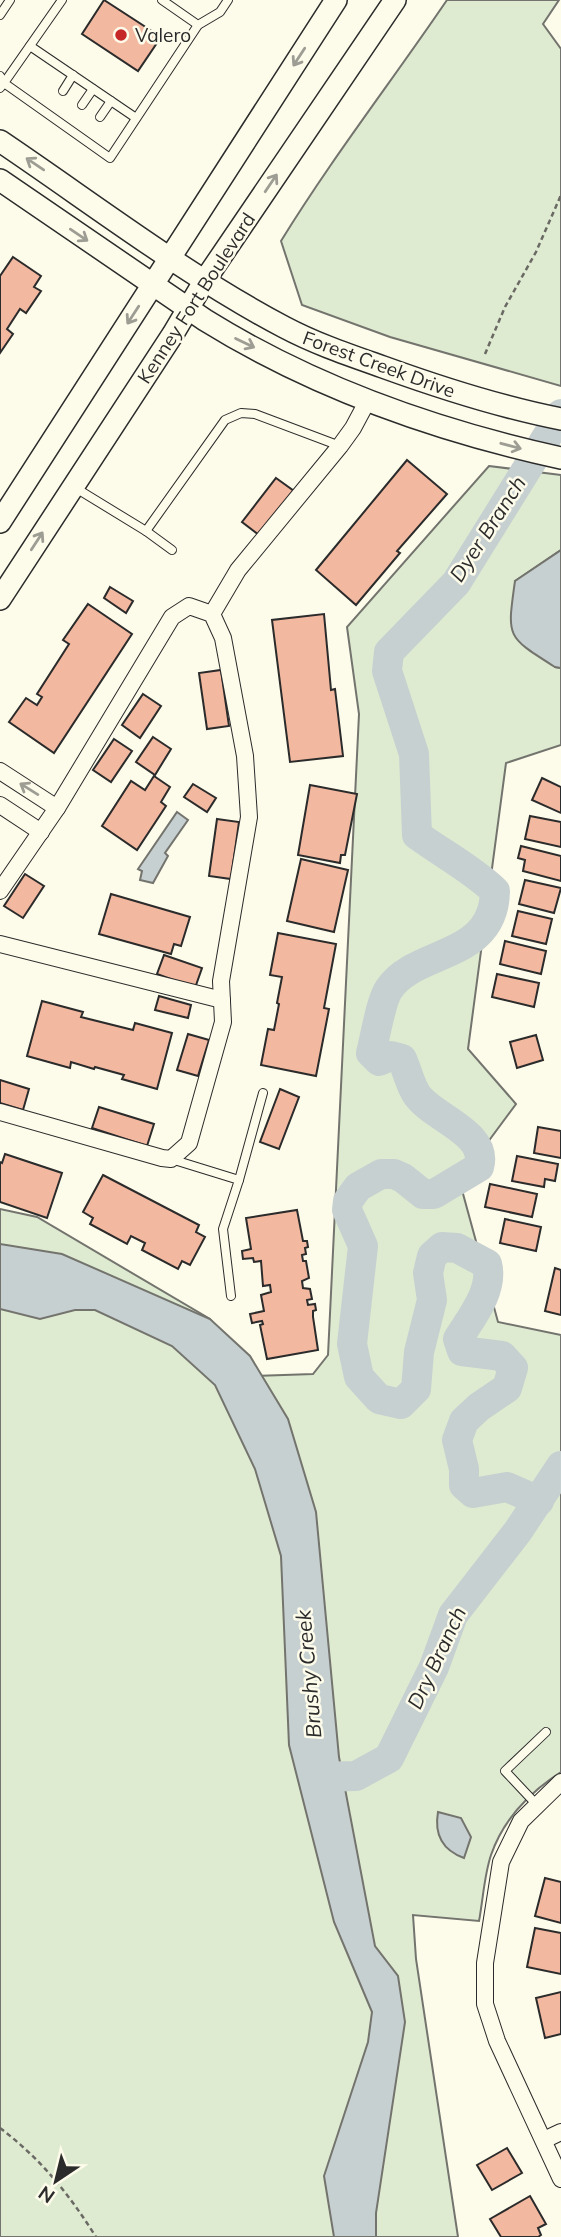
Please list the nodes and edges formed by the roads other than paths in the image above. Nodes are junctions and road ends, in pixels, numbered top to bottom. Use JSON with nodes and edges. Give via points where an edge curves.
{"nodes":[{"id":1,"x":10,"y":0,"type":"edge"},
{"id":2,"x":62,"y":0,"type":"edge"},
{"id":3,"x":162,"y":0,"type":"edge"},
{"id":4,"x":228,"y":0,"type":"edge"},
{"id":5,"x":336,"y":0,"type":"edge"},
{"id":6,"x":395,"y":0,"type":"edge"},
{"id":7,"x":0,"y":15,"type":"edge"},
{"id":8,"x":198,"y":25,"type":"junction"},
{"id":9,"x":30,"y":46,"type":"junction"},
{"id":10,"x":73,"y":75,"type":"junction"},
{"id":11,"x":1,"y":82,"type":"edge"},
{"id":12,"x":93,"y":89,"type":"junction"},
{"id":13,"x":63,"y":91,"type":"dead end"},
{"id":14,"x":111,"y":101,"type":"junction"},
{"id":15,"x":54,"y":105,"type":"dead end"},
{"id":16,"x":82,"y":105,"type":"dead end"},
{"id":17,"x":48,"y":114,"type":"junction"},
{"id":18,"x":100,"y":117,"type":"dead end"},
{"id":19,"x":136,"y":118,"type":"junction"},
{"id":20,"x":72,"y":119,"type":"dead end"},
{"id":21,"x":67,"y":127,"type":"junction"},
{"id":22,"x":0,"y":141,"type":"edge"},
{"id":23,"x":0,"y":180,"type":"edge"},
{"id":24,"x":170,"y":257,"type":"junction"},
{"id":25,"x":205,"y":280,"type":"junction"},
{"id":26,"x":152,"y":285,"type":"junction"},
{"id":27,"x":187,"y":309,"type":"junction"},
{"id":28,"x":368,"y":400,"type":"junction"},
{"id":29,"x":561,"y":419,"type":"edge"},
{"id":30,"x":340,"y":446,"type":"junction"},
{"id":31,"x":561,"y":458,"type":"edge"},
{"id":32,"x":73,"y":486,"type":"junction"},
{"id":33,"x":0,"y":522,"type":"edge"},
{"id":34,"x":146,"y":531,"type":"junction"},
{"id":35,"x":172,"y":550,"type":"dead end"},
{"id":36,"x":0,"y":598,"type":"edge"},
{"id":37,"x":212,"y":614,"type":"junction"},
{"id":38,"x":0,"y":771,"type":"edge"},
{"id":39,"x":0,"y":805,"type":"edge"},
{"id":40,"x":57,"y":808,"type":"junction"},
{"id":41,"x":41,"y":832,"type":"junction"},
{"id":42,"x":0,"y":891,"type":"edge"},
{"id":43,"x":0,"y":944,"type":"edge"},
{"id":44,"x":222,"y":1000,"type":"junction"},
{"id":45,"x":263,"y":1093,"type":"dead end"},
{"id":46,"x":0,"y":1112,"type":"edge"},
{"id":47,"x":171,"y":1159,"type":"junction"},
{"id":48,"x":239,"y":1180,"type":"junction"},
{"id":49,"x":231,"y":1296,"type":"dead end"},
{"id":50,"x":546,"y":1732,"type":"dead end"},
{"id":51,"x":561,"y":1782,"type":"edge"},
{"id":52,"x":537,"y":1805,"type":"junction"},
{"id":53,"x":561,"y":2132,"type":"edge"},
{"id":54,"x":544,"y":2140,"type":"junction"},
{"id":55,"x":561,"y":2179,"type":"edge"}],
"edges":[{"from":1,"to":7,"type":"lane"},
{"from":2,"to":9,"type":"lane"},
{"from":3,"to":8,"type":"lane"},
{"from":4,"to":8,"type":"lane","via":[[220,12]]},
{"from":5,"to":24,"type":"main road","one_way":true},
{"from":25,"to":6,"type":"main road","name":"Kenney Fort Boulevard","one_way":true},
{"from":8,"to":19,"type":"lane"},
{"from":9,"to":10,"type":"lane"},
{"from":9,"to":11,"type":"lane"},
{"from":10,"to":12,"type":"lane"},
{"from":10,"to":13,"type":"lane"},
{"from":11,"to":17,"type":"lane"},
{"from":12,"to":14,"type":"lane"},
{"from":12,"to":16,"type":"lane"},
{"from":14,"to":18,"type":"lane"},
{"from":14,"to":19,"type":"lane"},
{"from":15,"to":17,"type":"lane"},
{"from":17,"to":21,"type":"lane"},
{"from":19,"to":21,"type":"lane","via":[[110,158],[87,136]]},
{"from":20,"to":21,"type":"lane"},
{"from":24,"to":22,"type":"main road","name":"Forest Creek Drive","one_way":true},
{"from":23,"to":26,"type":"main road","name":"Forest Creek Drive","one_way":true},
{"from":24,"to":25,"type":"main road","name":"Forest Creek Drive"},
{"from":24,"to":26,"type":"main road"},
{"from":25,"to":27,"type":"main road","name":"Kenney Fort Boulevard"},
{"from":25,"to":29,"type":"main road","name":"Forest Creek Drive","via":[[324,346],[472,397]]},
{"from":26,"to":27,"type":"main road","name":"Forest Creek Drive"},
{"from":26,"to":33,"type":"main road","one_way":true},
{"from":27,"to":28,"type":"main road","name":"Forest Creek Drive","one_way":true,"via":[[228,335]]},
{"from":27,"to":32,"type":"main road","name":"Kenney Fort Boulevard"},
{"from":28,"to":30,"type":"street"},
{"from":28,"to":31,"type":"main road","name":"Forest Creek Drive","one_way":true,"via":[[511,447]]},
{"from":30,"to":34,"type":"lane","via":[[255,414],[241,413],[225,420]]},
{"from":30,"to":37,"type":"street","via":[[238,570]]},
{"from":32,"to":34,"type":"lane"},
{"from":36,"to":32,"type":"main road","name":"Kenney Fort Boulevard","one_way":true},
{"from":34,"to":35,"type":"lane"},
{"from":37,"to":40,"type":"street","via":[[189,606],[172,617]]},
{"from":37,"to":44,"type":"street","via":[[223,638],[245,756],[248,817],[221,981]]},
{"from":40,"to":38,"type":"street","one_way":true},
{"from":39,"to":41,"type":"street"},
{"from":40,"to":41,"type":"street"},
{"from":41,"to":42,"type":"street"},
{"from":43,"to":44,"type":"street"},
{"from":44,"to":47,"type":"street","via":[[223,1022],[189,1143]]},
{"from":45,"to":48,"type":"lane"},
{"from":46,"to":47,"type":"street"},
{"from":47,"to":48,"type":"lane"},
{"from":48,"to":49,"type":"lane","via":[[223,1229]]},
{"from":50,"to":52,"type":"lane","via":[[505,1771]]},
{"from":51,"to":52,"type":"street"},
{"from":52,"to":54,"type":"street","via":[[521,1821],[500,1862],[485,1963],[485,2004],[497,2041]]},
{"from":53,"to":54,"type":"street"},
{"from":54,"to":55,"type":"street"}]}
